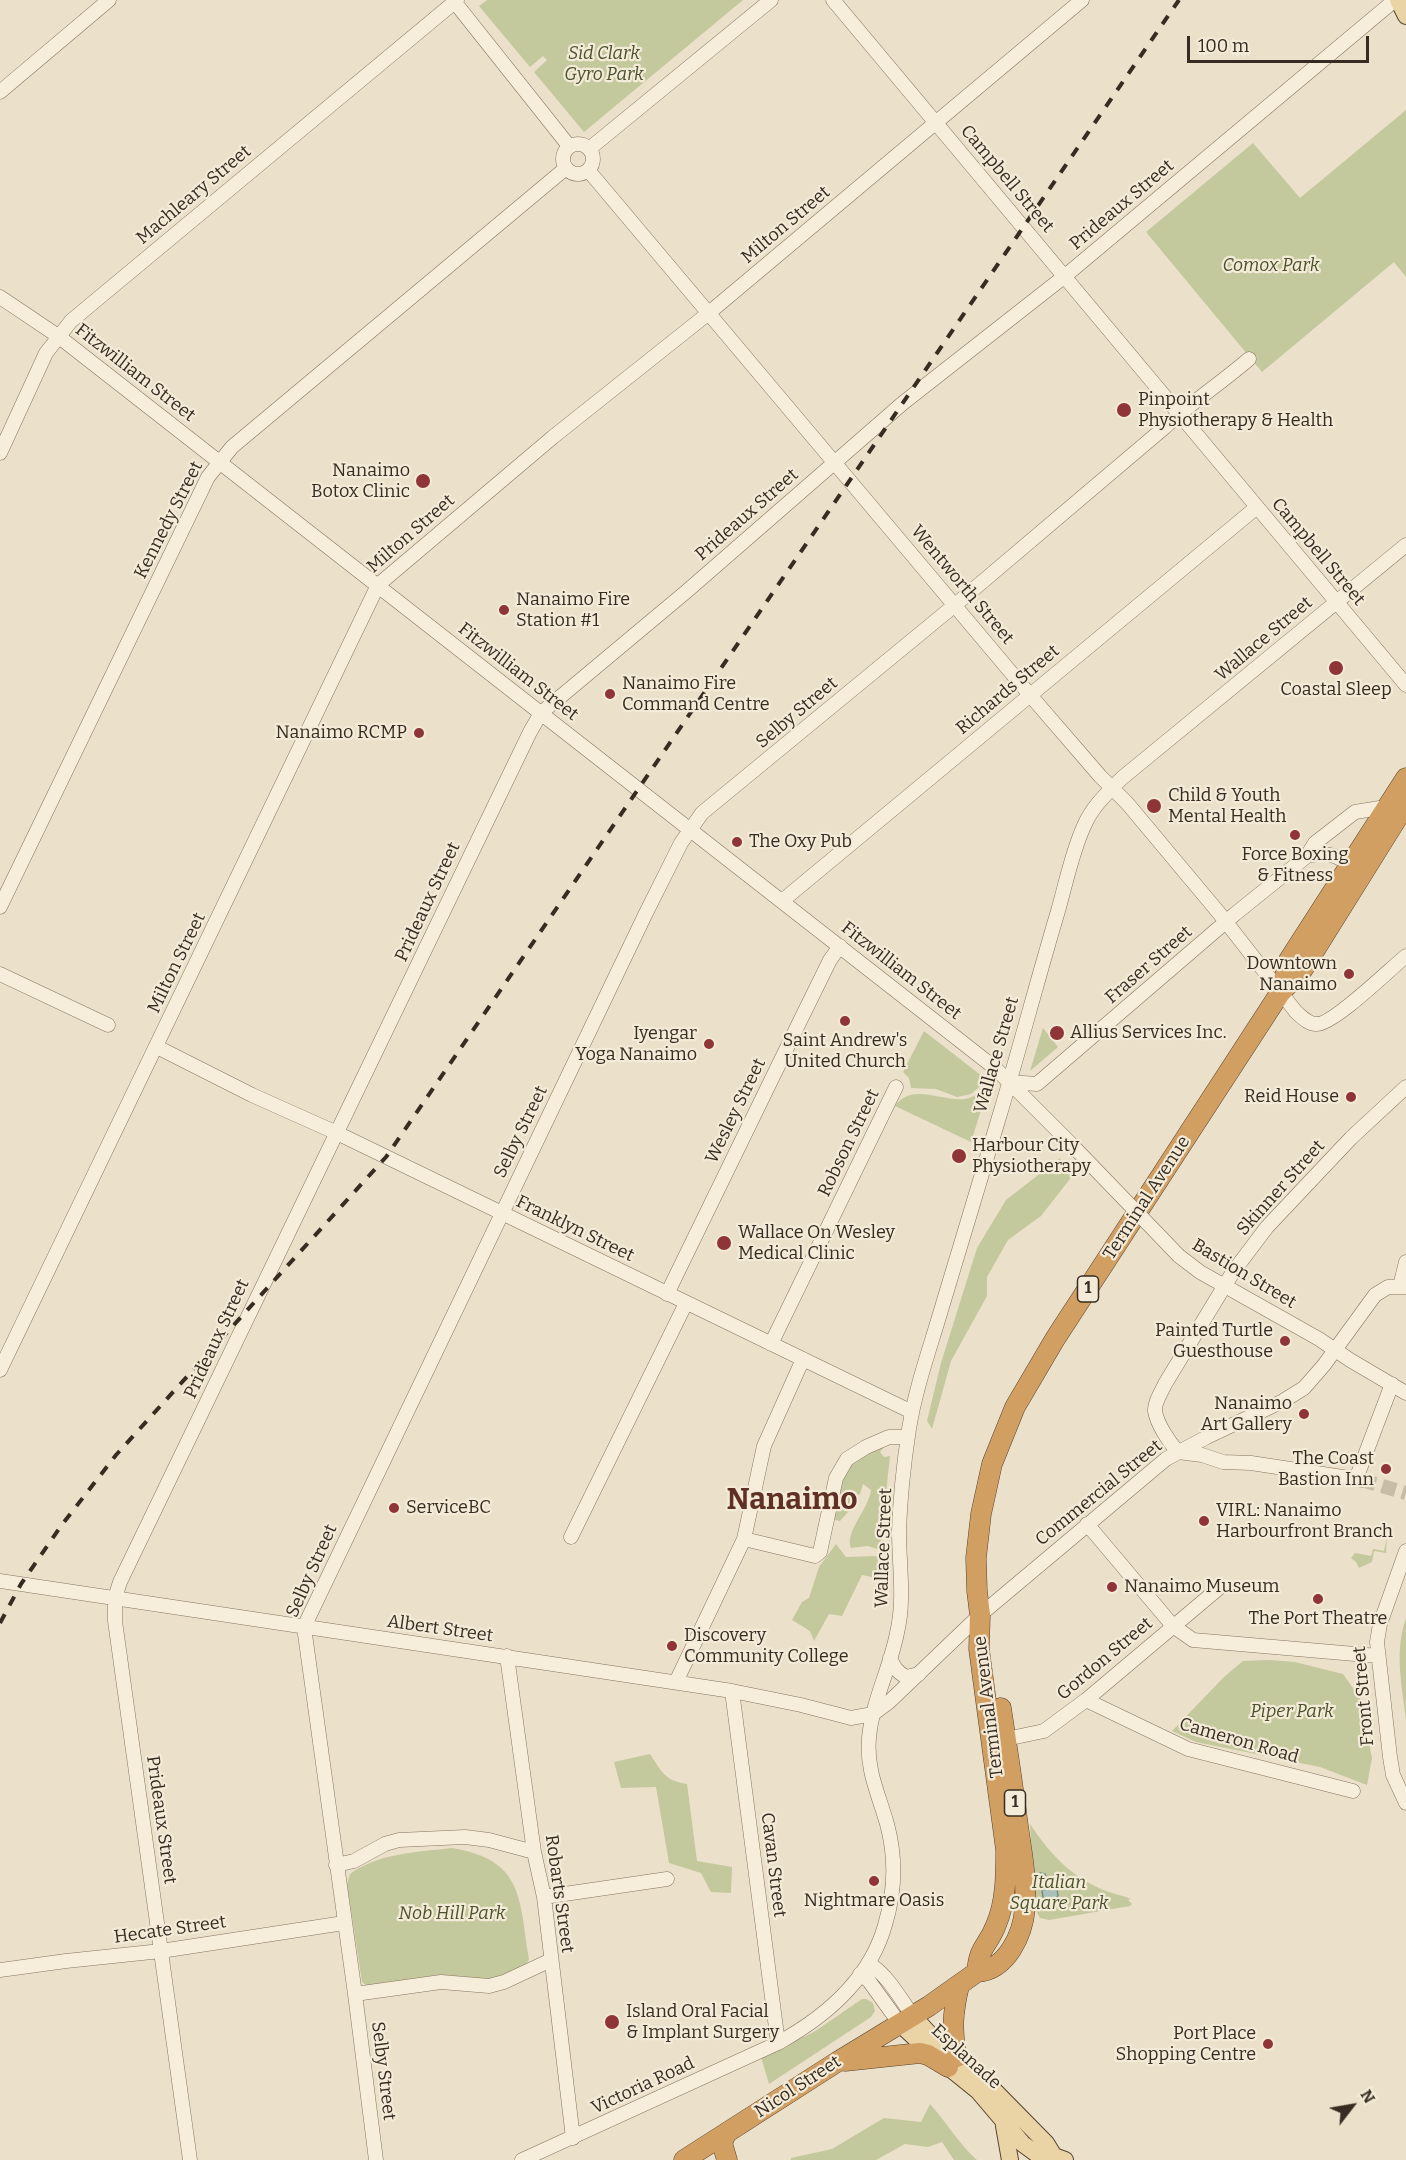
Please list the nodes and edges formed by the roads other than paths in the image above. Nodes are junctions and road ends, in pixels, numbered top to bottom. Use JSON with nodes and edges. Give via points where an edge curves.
{"nodes":[{"id":1,"x":109,"y":0,"type":"edge"},
{"id":2,"x":771,"y":0,"type":"edge"},
{"id":3,"x":833,"y":0,"type":"edge"},
{"id":4,"x":1082,"y":0,"type":"edge"},
{"id":5,"x":1396,"y":0,"type":"edge"},
{"id":6,"x":455,"y":1,"type":"edge"},
{"id":7,"x":1406,"y":16,"type":"edge"},
{"id":8,"x":0,"y":92,"type":"edge"},
{"id":9,"x":936,"y":123,"type":"junction"},
{"id":10,"x":569,"y":146,"type":"junction"},
{"id":11,"x":590,"y":149,"type":"junction"},
{"id":12,"x":566,"y":168,"type":"junction"},
{"id":13,"x":588,"y":170,"type":"junction"},
{"id":14,"x":1065,"y":276,"type":"junction"},
{"id":15,"x":0,"y":297,"type":"edge"},
{"id":16,"x":710,"y":312,"type":"junction"},
{"id":17,"x":58,"y":336,"type":"junction"},
{"id":18,"x":1249,"y":359,"type":"dead end"},
{"id":19,"x":1180,"y":413,"type":"junction"},
{"id":20,"x":0,"y":453,"type":"edge"},
{"id":21,"x":219,"y":461,"type":"junction"},
{"id":22,"x":835,"y":462,"type":"junction"},
{"id":23,"x":1257,"y":507,"type":"junction"},
{"id":24,"x":1406,"y":545,"type":"edge"},
{"id":25,"x":378,"y":585,"type":"junction"},
{"id":26,"x":1336,"y":602,"type":"junction"},
{"id":27,"x":955,"y":605,"type":"junction"},
{"id":28,"x":1406,"y":685,"type":"edge"},
{"id":29,"x":1030,"y":695,"type":"junction"},
{"id":30,"x":541,"y":713,"type":"junction"},
{"id":31,"x":1406,"y":777,"type":"edge"},
{"id":32,"x":1112,"y":788,"type":"junction"},
{"id":33,"x":1406,"y":804,"type":"edge"},
{"id":34,"x":1386,"y":807,"type":"junction"},
{"id":35,"x":689,"y":829,"type":"junction"},
{"id":36,"x":1307,"y":855,"type":"junction"},
{"id":37,"x":1349,"y":864,"type":"junction"},
{"id":38,"x":782,"y":901,"type":"junction"},
{"id":39,"x":0,"y":907,"type":"edge"},
{"id":40,"x":1226,"y":922,"type":"junction"},
{"id":41,"x":840,"y":946,"type":"junction"},
{"id":42,"x":1406,"y":956,"type":"edge"},
{"id":43,"x":0,"y":974,"type":"edge"},
{"id":44,"x":1280,"y":993,"type":"junction"},
{"id":45,"x":108,"y":1025,"type":"dead end"},
{"id":46,"x":157,"y":1047,"type":"junction"},
{"id":47,"x":1009,"y":1082,"type":"junction"},
{"id":48,"x":896,"y":1087,"type":"dead end"},
{"id":49,"x":1406,"y":1087,"type":"edge"},
{"id":50,"x":337,"y":1133,"type":"junction"},
{"id":51,"x":502,"y":1214,"type":"junction"},
{"id":52,"x":1406,"y":1262,"type":"edge"},
{"id":53,"x":1403,"y":1286,"type":"edge"},
{"id":54,"x":1226,"y":1287,"type":"junction"},
{"id":55,"x":667,"y":1294,"type":"junction"},
{"id":56,"x":686,"y":1303,"type":"junction"},
{"id":57,"x":771,"y":1344,"type":"junction"},
{"id":58,"x":1335,"y":1350,"type":"junction"},
{"id":59,"x":803,"y":1359,"type":"junction"},
{"id":60,"x":0,"y":1370,"type":"edge"},
{"id":61,"x":1392,"y":1384,"type":"junction"},
{"id":62,"x":1406,"y":1393,"type":"edge"},
{"id":63,"x":912,"y":1412,"type":"junction"},
{"id":64,"x":908,"y":1437,"type":"junction"},
{"id":65,"x":1178,"y":1452,"type":"junction"},
{"id":66,"x":1087,"y":1524,"type":"junction"},
{"id":67,"x":571,"y":1537,"type":"dead end"},
{"id":68,"x":744,"y":1539,"type":"junction"},
{"id":69,"x":1406,"y":1551,"type":"edge"},
{"id":70,"x":0,"y":1581,"type":"edge"},
{"id":71,"x":1219,"y":1588,"type":"dead end"},
{"id":72,"x":115,"y":1598,"type":"junction"},
{"id":73,"x":980,"y":1615,"type":"junction"},
{"id":74,"x":1173,"y":1626,"type":"junction"},
{"id":75,"x":304,"y":1627,"type":"junction"},
{"id":76,"x":507,"y":1656,"type":"junction"},
{"id":77,"x":1378,"y":1656,"type":"junction"},
{"id":78,"x":891,"y":1658,"type":"junction"},
{"id":79,"x":919,"y":1674,"type":"junction"},
{"id":80,"x":676,"y":1682,"type":"junction"},
{"id":81,"x":732,"y":1691,"type":"junction"},
{"id":82,"x":1086,"y":1700,"type":"junction"},
{"id":83,"x":873,"y":1714,"type":"junction"},
{"id":84,"x":1006,"y":1739,"type":"junction"},
{"id":85,"x":1353,"y":1791,"type":"dead end"},
{"id":86,"x":1406,"y":1803,"type":"edge"},
{"id":87,"x":534,"y":1852,"type":"junction"},
{"id":88,"x":336,"y":1865,"type":"junction"},
{"id":89,"x":667,"y":1879,"type":"dead end"},
{"id":90,"x":543,"y":1897,"type":"junction"},
{"id":91,"x":344,"y":1923,"type":"junction"},
{"id":92,"x":161,"y":1951,"type":"junction"},
{"id":93,"x":550,"y":1960,"type":"junction"},
{"id":94,"x":868,"y":1962,"type":"junction"},
{"id":95,"x":0,"y":1970,"type":"edge"},
{"id":96,"x":977,"y":1972,"type":"junction"},
{"id":97,"x":860,"y":1974,"type":"junction"},
{"id":98,"x":959,"y":1986,"type":"junction"},
{"id":99,"x":355,"y":1994,"type":"junction"},
{"id":100,"x":906,"y":2020,"type":"junction"},
{"id":101,"x":778,"y":2043,"type":"junction"},
{"id":102,"x":837,"y":2062,"type":"junction"},
{"id":103,"x":953,"y":2062,"type":"junction"},
{"id":104,"x":1003,"y":2122,"type":"junction"},
{"id":105,"x":726,"y":2134,"type":"junction"},
{"id":106,"x":573,"y":2138,"type":"junction"},
{"id":107,"x":696,"y":2158,"type":"edge"},
{"id":108,"x":1057,"y":2159,"type":"edge"},
{"id":109,"x":190,"y":2160,"type":"edge"},
{"id":110,"x":376,"y":2160,"type":"edge"},
{"id":111,"x":522,"y":2160,"type":"edge"},
{"id":112,"x":727,"y":2160,"type":"edge"},
{"id":113,"x":1010,"y":2160,"type":"edge"}],
"edges":[{"from":1,"to":8,"type":"street"},
{"from":2,"to":11,"type":"street"},
{"from":3,"to":9,"type":"street","name":"Campbell Street"},
{"from":4,"to":9,"type":"street","name":"Milton Street"},
{"from":5,"to":7,"type":"main road"},
{"from":5,"to":14,"type":"street","name":"Prideaux Street"},
{"from":6,"to":10,"type":"street"},
{"from":6,"to":17,"type":"street","name":"Machleary Street","via":[[71,321]]},
{"from":9,"to":14,"type":"street","name":"Campbell Street"},
{"from":9,"to":16,"type":"street","name":"Milton Street"},
{"from":10,"to":11,"type":"street","via":[[580,144]]},
{"from":10,"to":12,"type":"street","via":[[563,158]]},
{"from":11,"to":13,"type":"street","via":[[593,157]]},
{"from":12,"to":13,"type":"street","via":[[578,174]]},
{"from":12,"to":21,"type":"street","name":"Kennedy Street"},
{"from":13,"to":16,"type":"street","name":"Wentworth Street"},
{"from":14,"to":19,"type":"street","name":"Campbell Street"},
{"from":14,"to":22,"type":"street","name":"Prideaux Street","via":[[903,403]]},
{"from":15,"to":17,"type":"street","name":"Fitzwilliam Street"},
{"from":16,"to":22,"type":"street","name":"Wentworth Street"},
{"from":16,"to":25,"type":"street","name":"Milton Street","via":[[553,437]]},
{"from":17,"to":20,"type":"street","name":"Machleary Street","via":[[46,353]]},
{"from":17,"to":21,"type":"street","name":"Fitzwilliam Street"},
{"from":18,"to":19,"type":"street","name":"Selby Street"},
{"from":19,"to":23,"type":"street","name":"Campbell Street"},
{"from":19,"to":27,"type":"street","name":"Selby Street"},
{"from":21,"to":25,"type":"street","name":"Fitzwilliam Street"},
{"from":21,"to":39,"type":"street","name":"Kennedy Street"},
{"from":22,"to":27,"type":"street","name":"Wentworth Street"},
{"from":22,"to":30,"type":"street","name":"Prideaux Street"},
{"from":23,"to":26,"type":"street","name":"Campbell Street"},
{"from":23,"to":29,"type":"street","name":"Richards Street"},
{"from":24,"to":26,"type":"street","name":"Wallace Street"},
{"from":25,"to":30,"type":"street","name":"Fitzwilliam Street"},
{"from":25,"to":46,"type":"street","name":"Milton Street"},
{"from":26,"to":28,"type":"street","name":"Campbell Street"},
{"from":26,"to":32,"type":"street","name":"Wallace Street"},
{"from":27,"to":29,"type":"street","name":"Wentworth Street"},
{"from":27,"to":35,"type":"street","name":"Selby Street","via":[[702,813]]},
{"from":29,"to":32,"type":"street","name":"Wentworth Street"},
{"from":29,"to":38,"type":"street","name":"Richards Street"},
{"from":30,"to":35,"type":"street","name":"Fitzwilliam Street"},
{"from":30,"to":50,"type":"street","name":"Prideaux Street"},
{"from":31,"to":34,"type":"highway","name":"Terminal Avenue","number":"1"},
{"from":32,"to":40,"type":"street","name":"Wentworth Street"},
{"from":32,"to":47,"type":"street","name":"Wallace Street","via":[[1092,811],[1081,832]]},
{"from":33,"to":44,"type":"highway","name":"Terminal Avenue","number":"1","via":[[1303,969]]},
{"from":34,"to":36,"type":"street","name":"Fraser Street","via":[[1355,812],[1315,843]]},
{"from":34,"to":37,"type":"highway","name":"Terminal Avenue","number":"1"},
{"from":35,"to":38,"type":"street","name":"Fitzwilliam Street"},
{"from":35,"to":51,"type":"street","name":"Selby Street"},
{"from":36,"to":37,"type":"street","via":[[1335,855]]},
{"from":36,"to":40,"type":"street","name":"Fraser Street"},
{"from":37,"to":44,"type":"highway","name":"Terminal Avenue","number":"1","via":[[1289,960]]},
{"from":38,"to":41,"type":"street","name":"Fitzwilliam Street"},
{"from":40,"to":44,"type":"street","name":"Wentworth Street"},
{"from":40,"to":47,"type":"street","name":"Fraser Street","via":[[1037,1084]]},
{"from":41,"to":47,"type":"street","name":"Fitzwilliam Street"},
{"from":41,"to":55,"type":"street","name":"Wesley Street"},
{"from":42,"to":44,"type":"street","name":"Wentworth Street","via":[[1332,1018],[1317,1025],[1296,1012]]},
{"from":43,"to":45,"type":"street"},
{"from":44,"to":73,"type":"highway","name":"Terminal Avenue","number":"1","via":[[1015,1407],[992,1464],[984,1497],[976,1558]]},
{"from":46,"to":50,"type":"street","name":"Franklyn Street"},
{"from":46,"to":60,"type":"street","name":"Milton Street"},
{"from":47,"to":54,"type":"street","name":"Bastion Street","bridge":true,"via":[[1179,1256]]},
{"from":47,"to":63,"type":"street","name":"Wallace Street"},
{"from":48,"to":57,"type":"street","name":"Robson Street"},
{"from":49,"to":54,"type":"street","name":"Skinner Street","via":[[1351,1138],[1258,1237]]},
{"from":50,"to":51,"type":"street","name":"Franklyn Street"},
{"from":50,"to":72,"type":"street","name":"Prideaux Street"},
{"from":51,"to":55,"type":"street","name":"Franklyn Street"},
{"from":51,"to":75,"type":"street","name":"Selby Street"},
{"from":52,"to":53,"type":"street"},
{"from":53,"to":58,"type":"street","name":"Commercial Street","via":[[1388,1287],[1371,1299]]},
{"from":54,"to":58,"type":"street","name":"Bastion Street"},
{"from":54,"to":65,"type":"street","name":"Skinner Street","via":[[1157,1402],[1155,1410],[1168,1441]]},
{"from":55,"to":56,"type":"street","name":"Franklyn Street"},
{"from":56,"to":57,"type":"street","name":"Franklyn Street"},
{"from":56,"to":67,"type":"street"},
{"from":57,"to":59,"type":"street","name":"Franklyn Street"},
{"from":58,"to":61,"type":"street","name":"Bastion Street"},
{"from":58,"to":65,"type":"street","name":"Commercial Street","via":[[1311,1382],[1294,1395]]},
{"from":59,"to":63,"type":"street","name":"Franklyn Street"},
{"from":59,"to":68,"type":"street","via":[[764,1446]]},
{"from":61,"to":62,"type":"street","name":"Bastion Street"},
{"from":61,"to":65,"type":"street","via":[[1359,1479],[1223,1462]]},
{"from":63,"to":64,"type":"street","name":"Wallace Street"},
{"from":64,"to":68,"type":"street","via":[[889,1437],[847,1459],[836,1478],[820,1552],[815,1556]]},
{"from":64,"to":78,"type":"street","name":"Wallace Street","via":[[899,1529],[902,1593]]},
{"from":65,"to":66,"type":"street","name":"Commercial Street"},
{"from":66,"to":73,"type":"street","name":"Commercial Street"},
{"from":66,"to":74,"type":"street"},
{"from":68,"to":80,"type":"street"},
{"from":69,"to":77,"type":"street","name":"Front Street","via":[[1380,1624]]},
{"from":70,"to":72,"type":"street","name":"Albert Street"},
{"from":71,"to":74,"type":"street","name":"Gordon Street"},
{"from":72,"to":75,"type":"street","name":"Albert Street"},
{"from":72,"to":92,"type":"street","name":"Prideaux Street"},
{"from":73,"to":79,"type":"street","name":"Commercial Street"},
{"from":73,"to":84,"type":"highway","name":"Terminal Avenue","number":"1","via":[[990,1637]]},
{"from":73,"to":96,"type":"highway","name":"Terminal Avenue","number":"1","via":[[979,1648],[1006,1850],[1006,1879],[996,1926],[979,1955]]},
{"from":74,"to":77,"type":"street","via":[[1197,1640]]},
{"from":74,"to":82,"type":"street","name":"Gordon Street"},
{"from":75,"to":76,"type":"street","name":"Albert Street"},
{"from":75,"to":88,"type":"street","name":"Selby Street"},
{"from":76,"to":80,"type":"street","name":"Albert Street"},
{"from":76,"to":87,"type":"street","name":"Robarts Street"},
{"from":77,"to":86,"type":"street","name":"Front Street","via":[[1390,1757]]},
{"from":78,"to":79,"type":"street","via":[[894,1667],[906,1677]]},
{"from":78,"to":83,"type":"street","name":"Wallace Street"},
{"from":79,"to":83,"type":"street","name":"Commercial Street"},
{"from":80,"to":81,"type":"street","name":"Albert Street"},
{"from":81,"to":83,"type":"street","name":"Albert Street","via":[[851,1718]]},
{"from":81,"to":101,"type":"street","name":"Cavan Street"},
{"from":82,"to":84,"type":"street","name":"Gordon Street","via":[[1044,1731]]},
{"from":82,"to":85,"type":"street","name":"Cameron Road","via":[[1188,1749]]},
{"from":83,"to":94,"type":"street","name":"Wallace Street","via":[[868,1740],[869,1770],[891,1842],[893,1868],[886,1924]]},
{"from":84,"to":96,"type":"highway","name":"Terminal Avenue","number":"1","via":[[1025,1908],[1014,1945],[996,1966]]},
{"from":87,"to":88,"type":"street","via":[[465,1837],[399,1840]]},
{"from":87,"to":90,"type":"street","name":"Robarts Street"},
{"from":88,"to":91,"type":"street","name":"Selby Street"},
{"from":89,"to":90,"type":"street"},
{"from":90,"to":93,"type":"street","name":"Robarts Street"},
{"from":91,"to":92,"type":"street","name":"Hecate Street"},
{"from":91,"to":99,"type":"street","name":"Selby Street"},
{"from":92,"to":95,"type":"street","name":"Hecate Street"},
{"from":92,"to":109,"type":"street","name":"Prideaux Street"},
{"from":93,"to":99,"type":"street","via":[[489,1986],[441,1982]]},
{"from":93,"to":106,"type":"street","name":"Robarts Street"},
{"from":94,"to":97,"type":"street","name":"Victoria Road"},
{"from":94,"to":100,"type":"street","name":"Esplanade","via":[[887,1978]]},
{"from":96,"to":98,"type":"highway","name":"Terminal Avenue","number":"1"},
{"from":97,"to":100,"type":"street","name":"Esplanade"},
{"from":97,"to":101,"type":"street","name":"Victoria Road","via":[[831,2007]]},
{"from":98,"to":100,"type":"highway","name":"Terminal Avenue","number":"1"},
{"from":98,"to":103,"type":"highway","via":[[953,2012]]},
{"from":99,"to":110,"type":"street","name":"Selby Street"},
{"from":100,"to":102,"type":"highway","name":"Nicol Street","number":"1"},
{"from":100,"to":103,"type":"main road","name":"Esplanade"},
{"from":101,"to":106,"type":"street","name":"Victoria Road"},
{"from":102,"to":103,"type":"highway","via":[[920,2053]]},
{"from":102,"to":105,"type":"highway","name":"Nicol Street","number":"1"},
{"from":103,"to":104,"type":"main road","name":"Esplanade"},
{"from":103,"to":108,"type":"main road","name":"Esplanade","via":[[987,2083]]},
{"from":104,"to":108,"type":"main road","name":"Esplanade","via":[[1038,2155]]},
{"from":104,"to":113,"type":"main road"},
{"from":105,"to":107,"type":"highway","name":"Nicol Street","number":"1"},
{"from":105,"to":112,"type":"highway","via":[[722,2143]]},
{"from":106,"to":111,"type":"street","name":"Victoria Road"}]}
